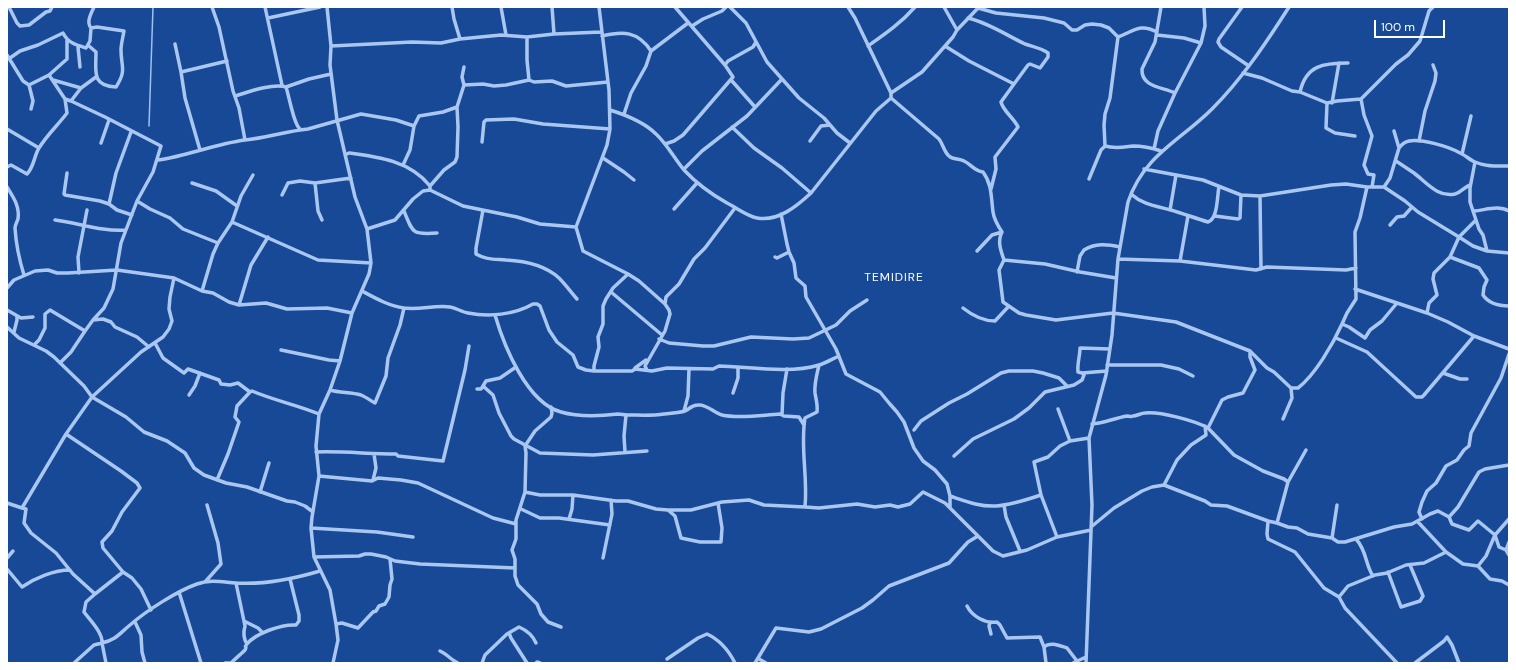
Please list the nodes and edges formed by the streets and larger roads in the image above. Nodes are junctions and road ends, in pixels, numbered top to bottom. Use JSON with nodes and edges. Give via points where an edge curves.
{"nodes":[{"id":1,"x":52,"y":7,"type":"edge"},
{"id":2,"x":94,"y":7,"type":"edge"},
{"id":3,"x":212,"y":7,"type":"edge"},
{"id":4,"x":265,"y":7,"type":"edge"},
{"id":5,"x":320,"y":7,"type":"edge"},
{"id":6,"x":327,"y":7,"type":"edge"},
{"id":7,"x":452,"y":7,"type":"edge"},
{"id":8,"x":501,"y":7,"type":"edge"},
{"id":9,"x":552,"y":7,"type":"edge"},
{"id":10,"x":599,"y":7,"type":"edge"},
{"id":11,"x":675,"y":7,"type":"edge"},
{"id":12,"x":726,"y":7,"type":"edge"},
{"id":13,"x":730,"y":7,"type":"edge"},
{"id":14,"x":848,"y":7,"type":"edge"},
{"id":15,"x":915,"y":7,"type":"edge"},
{"id":16,"x":944,"y":7,"type":"edge"},
{"id":17,"x":1161,"y":7,"type":"edge"},
{"id":18,"x":1204,"y":7,"type":"edge"},
{"id":19,"x":1242,"y":7,"type":"edge"},
{"id":20,"x":1289,"y":7,"type":"edge"},
{"id":21,"x":1433,"y":7,"type":"edge"},
{"id":22,"x":7,"y":8,"type":"edge"},
{"id":23,"x":978,"y":8,"type":"edge"},
{"id":24,"x":268,"y":18,"type":"junction"},
{"id":25,"x":968,"y":18,"type":"junction"},
{"id":26,"x":688,"y":23,"type":"junction"},
{"id":27,"x":692,"y":26,"type":"junction"},
{"id":28,"x":91,"y":28,"type":"junction"},
{"id":29,"x":957,"y":30,"type":"junction"},
{"id":30,"x":554,"y":34,"type":"junction"},
{"id":31,"x":602,"y":34,"type":"junction"},
{"id":32,"x":1157,"y":34,"type":"junction"},
{"id":33,"x":506,"y":35,"type":"junction"},
{"id":34,"x":527,"y":37,"type":"junction"},
{"id":35,"x":1118,"y":37,"type":"junction"},
{"id":36,"x":460,"y":39,"type":"junction"},
{"id":37,"x":67,"y":40,"type":"junction"},
{"id":38,"x":756,"y":42,"type":"junction"},
{"id":39,"x":1201,"y":43,"type":"junction"},
{"id":40,"x":175,"y":44,"type":"dead end"},
{"id":41,"x":89,"y":46,"type":"junction"},
{"id":42,"x":331,"y":46,"type":"junction"},
{"id":43,"x":868,"y":46,"type":"junction"},
{"id":44,"x":945,"y":46,"type":"junction"},
{"id":45,"x":78,"y":47,"type":"junction"},
{"id":46,"x":651,"y":51,"type":"junction"},
{"id":47,"x":8,"y":56,"type":"edge"},
{"id":48,"x":227,"y":61,"type":"junction"},
{"id":49,"x":1339,"y":63,"type":"junction"},
{"id":50,"x":1348,"y":63,"type":"dead end"},
{"id":51,"x":726,"y":65,"type":"junction"},
{"id":52,"x":1433,"y":65,"type":"dead end"},
{"id":53,"x":1249,"y":66,"type":"junction"},
{"id":54,"x":80,"y":67,"type":"dead end"},
{"id":55,"x":464,"y":67,"type":"dead end"},
{"id":56,"x":181,"y":72,"type":"junction"},
{"id":57,"x":1243,"y":73,"type":"junction"},
{"id":58,"x":331,"y":74,"type":"junction"},
{"id":59,"x":49,"y":75,"type":"junction"},
{"id":60,"x":96,"y":76,"type":"junction"},
{"id":61,"x":782,"y":78,"type":"junction"},
{"id":62,"x":53,"y":80,"type":"junction"},
{"id":63,"x":529,"y":80,"type":"junction"},
{"id":64,"x":732,"y":81,"type":"junction"},
{"id":65,"x":608,"y":82,"type":"junction"},
{"id":66,"x":464,"y":84,"type":"junction"},
{"id":67,"x":1014,"y":84,"type":"junction"},
{"id":68,"x":29,"y":85,"type":"junction"},
{"id":69,"x":284,"y":86,"type":"junction"},
{"id":70,"x":81,"y":88,"type":"junction"},
{"id":71,"x":1300,"y":92,"type":"junction"},
{"id":72,"x":1175,"y":93,"type":"junction"},
{"id":73,"x":891,"y":95,"type":"junction"},
{"id":74,"x":235,"y":96,"type":"junction"},
{"id":75,"x":65,"y":99,"type":"junction"},
{"id":76,"x":1361,"y":99,"type":"junction"},
{"id":77,"x":71,"y":101,"type":"junction"},
{"id":78,"x":1330,"y":103,"type":"junction"},
{"id":79,"x":457,"y":107,"type":"junction"},
{"id":80,"x":755,"y":107,"type":"junction"},
{"id":81,"x":31,"y":108,"type":"dead end"},
{"id":82,"x":610,"y":110,"type":"junction"},
{"id":83,"x":624,"y":114,"type":"junction"},
{"id":84,"x":1471,"y":116,"type":"dead end"},
{"id":85,"x":109,"y":120,"type":"junction"},
{"id":86,"x":337,"y":120,"type":"junction"},
{"id":87,"x":414,"y":126,"type":"junction"},
{"id":88,"x":830,"y":126,"type":"junction"},
{"id":89,"x":732,"y":127,"type":"junction"},
{"id":90,"x":7,"y":129,"type":"edge"},
{"id":91,"x":300,"y":129,"type":"junction"},
{"id":92,"x":610,"y":129,"type":"junction"},
{"id":93,"x":1394,"y":131,"type":"dead end"},
{"id":94,"x":131,"y":132,"type":"junction"},
{"id":95,"x":1355,"y":136,"type":"dead end"},
{"id":96,"x":245,"y":140,"type":"junction"},
{"id":97,"x":810,"y":141,"type":"dead end"},
{"id":98,"x":1419,"y":141,"type":"junction"},
{"id":99,"x":482,"y":142,"type":"dead end"},
{"id":100,"x":101,"y":143,"type":"dead end"},
{"id":101,"x":850,"y":143,"type":"junction"},
{"id":102,"x":665,"y":144,"type":"junction"},
{"id":103,"x":1105,"y":146,"type":"junction"},
{"id":104,"x":39,"y":148,"type":"junction"},
{"id":105,"x":1399,"y":148,"type":"junction"},
{"id":106,"x":1154,"y":149,"type":"junction"},
{"id":107,"x":200,"y":150,"type":"junction"},
{"id":108,"x":1161,"y":151,"type":"junction"},
{"id":109,"x":1462,"y":154,"type":"junction"},
{"id":110,"x":345,"y":155,"type":"junction"},
{"id":111,"x":602,"y":158,"type":"junction"},
{"id":112,"x":158,"y":160,"type":"junction"},
{"id":113,"x":1396,"y":161,"type":"junction"},
{"id":114,"x":1476,"y":162,"type":"junction"},
{"id":115,"x":403,"y":164,"type":"junction"},
{"id":116,"x":1509,"y":166,"type":"edge"},
{"id":117,"x":7,"y":167,"type":"edge"},
{"id":118,"x":684,"y":169,"type":"junction"},
{"id":119,"x":1144,"y":169,"type":"junction"},
{"id":120,"x":67,"y":173,"type":"dead end"},
{"id":121,"x":1176,"y":174,"type":"junction"},
{"id":122,"x":253,"y":175,"type":"dead end"},
{"id":123,"x":351,"y":178,"type":"junction"},
{"id":124,"x":1089,"y":179,"type":"dead end"},
{"id":125,"x":634,"y":180,"type":"dead end"},
{"id":126,"x":192,"y":183,"type":"dead end"},
{"id":127,"x":315,"y":183,"type":"junction"},
{"id":128,"x":697,"y":183,"type":"junction"},
{"id":129,"x":1470,"y":185,"type":"junction"},
{"id":130,"x":1219,"y":186,"type":"junction"},
{"id":131,"x":7,"y":187,"type":"edge"},
{"id":132,"x":1367,"y":187,"type":"junction"},
{"id":133,"x":1372,"y":187,"type":"junction"},
{"id":134,"x":1384,"y":187,"type":"junction"},
{"id":135,"x":430,"y":188,"type":"junction"},
{"id":136,"x":991,"y":189,"type":"junction"},
{"id":137,"x":811,"y":193,"type":"junction"},
{"id":138,"x":1130,"y":194,"type":"junction"},
{"id":139,"x":282,"y":195,"type":"dead end"},
{"id":140,"x":1241,"y":195,"type":"junction"},
{"id":141,"x":1260,"y":196,"type":"junction"},
{"id":142,"x":137,"y":201,"type":"junction"},
{"id":143,"x":109,"y":204,"type":"junction"},
{"id":144,"x":237,"y":206,"type":"junction"},
{"id":145,"x":1412,"y":207,"type":"junction"},
{"id":146,"x":674,"y":208,"type":"dead end"},
{"id":147,"x":735,"y":208,"type":"junction"},
{"id":148,"x":87,"y":210,"type":"dead end"},
{"id":149,"x":483,"y":210,"type":"junction"},
{"id":150,"x":1170,"y":210,"type":"junction"},
{"id":151,"x":404,"y":211,"type":"junction"},
{"id":152,"x":1474,"y":211,"type":"junction"},
{"id":153,"x":1509,"y":211,"type":"edge"},
{"id":154,"x":781,"y":214,"type":"junction"},
{"id":155,"x":132,"y":215,"type":"junction"},
{"id":156,"x":1188,"y":216,"type":"junction"},
{"id":157,"x":1215,"y":216,"type":"junction"},
{"id":158,"x":55,"y":220,"type":"dead end"},
{"id":159,"x":322,"y":220,"type":"dead end"},
{"id":160,"x":1476,"y":220,"type":"junction"},
{"id":161,"x":232,"y":222,"type":"junction"},
{"id":162,"x":1390,"y":225,"type":"dead end"},
{"id":163,"x":85,"y":227,"type":"junction"},
{"id":164,"x":576,"y":227,"type":"junction"},
{"id":165,"x":367,"y":229,"type":"junction"},
{"id":166,"x":126,"y":230,"type":"junction"},
{"id":167,"x":1002,"y":232,"type":"junction"},
{"id":168,"x":437,"y":233,"type":"dead end"},
{"id":169,"x":268,"y":237,"type":"junction"},
{"id":170,"x":1459,"y":237,"type":"junction"},
{"id":171,"x":218,"y":243,"type":"junction"},
{"id":172,"x":1120,"y":247,"type":"junction"},
{"id":173,"x":977,"y":251,"type":"dead end"},
{"id":174,"x":1487,"y":251,"type":"junction"},
{"id":175,"x":789,"y":252,"type":"junction"},
{"id":176,"x":1509,"y":253,"type":"edge"},
{"id":177,"x":775,"y":257,"type":"dead end"},
{"id":178,"x":1450,"y":257,"type":"junction"},
{"id":179,"x":1118,"y":258,"type":"junction"},
{"id":180,"x":1004,"y":260,"type":"junction"},
{"id":181,"x":1180,"y":261,"type":"junction"},
{"id":182,"x":371,"y":263,"type":"junction"},
{"id":183,"x":1356,"y":268,"type":"junction"},
{"id":184,"x":1261,"y":269,"type":"junction"},
{"id":185,"x":117,"y":270,"type":"junction"},
{"id":186,"x":1077,"y":272,"type":"junction"},
{"id":187,"x":79,"y":273,"type":"junction"},
{"id":188,"x":628,"y":274,"type":"junction"},
{"id":189,"x":24,"y":275,"type":"junction"},
{"id":190,"x":174,"y":278,"type":"junction"},
{"id":191,"x":1116,"y":278,"type":"junction"},
{"id":192,"x":7,"y":288,"type":"edge"},
{"id":193,"x":1355,"y":289,"type":"junction"},
{"id":194,"x":202,"y":291,"type":"junction"},
{"id":195,"x":362,"y":291,"type":"junction"},
{"id":196,"x":611,"y":292,"type":"junction"},
{"id":197,"x":577,"y":299,"type":"dead end"},
{"id":198,"x":867,"y":300,"type":"dead end"},
{"id":199,"x":664,"y":304,"type":"junction"},
{"id":200,"x":1397,"y":304,"type":"junction"},
{"id":201,"x":239,"y":305,"type":"junction"},
{"id":202,"x":1008,"y":306,"type":"junction"},
{"id":203,"x":1509,"y":306,"type":"edge"},
{"id":204,"x":404,"y":308,"type":"junction"},
{"id":205,"x":963,"y":308,"type":"dead end"},
{"id":206,"x":7,"y":310,"type":"edge"},
{"id":207,"x":352,"y":313,"type":"junction"},
{"id":208,"x":1113,"y":313,"type":"junction"},
{"id":209,"x":1427,"y":313,"type":"junction"},
{"id":210,"x":495,"y":315,"type":"junction"},
{"id":211,"x":17,"y":316,"type":"junction"},
{"id":212,"x":33,"y":317,"type":"dead end"},
{"id":213,"x":93,"y":320,"type":"junction"},
{"id":214,"x":1342,"y":324,"type":"junction"},
{"id":215,"x":7,"y":327,"type":"edge"},
{"id":216,"x":85,"y":331,"type":"junction"},
{"id":217,"x":825,"y":331,"type":"junction"},
{"id":218,"x":14,"y":332,"type":"junction"},
{"id":219,"x":662,"y":335,"type":"junction"},
{"id":220,"x":1474,"y":336,"type":"junction"},
{"id":221,"x":1336,"y":338,"type":"junction"},
{"id":222,"x":659,"y":339,"type":"junction"},
{"id":223,"x":155,"y":342,"type":"junction"},
{"id":224,"x":34,"y":345,"type":"junction"},
{"id":225,"x":468,"y":346,"type":"dead end"},
{"id":226,"x":149,"y":348,"type":"junction"},
{"id":227,"x":1509,"y":349,"type":"edge"},
{"id":228,"x":281,"y":350,"type":"dead end"},
{"id":229,"x":1110,"y":350,"type":"junction"},
{"id":230,"x":1250,"y":351,"type":"junction"},
{"id":231,"x":1509,"y":354,"type":"edge"},
{"id":232,"x":839,"y":356,"type":"junction"},
{"id":233,"x":647,"y":360,"type":"junction"},
{"id":234,"x":340,"y":361,"type":"junction"},
{"id":235,"x":60,"y":363,"type":"junction"},
{"id":236,"x":819,"y":365,"type":"junction"},
{"id":237,"x":1107,"y":365,"type":"junction"},
{"id":238,"x":516,"y":367,"type":"junction"},
{"id":239,"x":738,"y":367,"type":"junction"},
{"id":240,"x":635,"y":369,"type":"junction"},
{"id":241,"x":689,"y":369,"type":"junction"},
{"id":242,"x":787,"y":369,"type":"junction"},
{"id":243,"x":648,"y":370,"type":"junction"},
{"id":244,"x":594,"y":371,"type":"junction"},
{"id":245,"x":1107,"y":371,"type":"junction"},
{"id":246,"x":200,"y":373,"type":"junction"},
{"id":247,"x":1082,"y":373,"type":"junction"},
{"id":248,"x":1443,"y":373,"type":"junction"},
{"id":249,"x":1193,"y":376,"type":"dead end"},
{"id":250,"x":1467,"y":379,"type":"dead end"},
{"id":251,"x":483,"y":386,"type":"junction"},
{"id":252,"x":1067,"y":386,"type":"junction"},
{"id":253,"x":1291,"y":388,"type":"junction"},
{"id":254,"x":330,"y":390,"type":"junction"},
{"id":255,"x":477,"y":390,"type":"dead end"},
{"id":256,"x":250,"y":392,"type":"junction"},
{"id":257,"x":733,"y":393,"type":"dead end"},
{"id":258,"x":189,"y":395,"type":"dead end"},
{"id":259,"x":92,"y":397,"type":"junction"},
{"id":260,"x":551,"y":408,"type":"junction"},
{"id":261,"x":1058,"y":409,"type":"dead end"},
{"id":262,"x":684,"y":411,"type":"junction"},
{"id":263,"x":318,"y":414,"type":"junction"},
{"id":264,"x":626,"y":415,"type":"junction"},
{"id":265,"x":782,"y":415,"type":"junction"},
{"id":266,"x":1283,"y":419,"type":"dead end"},
{"id":267,"x":1092,"y":424,"type":"junction"},
{"id":268,"x":804,"y":425,"type":"junction"},
{"id":269,"x":1206,"y":427,"type":"junction"},
{"id":270,"x":914,"y":430,"type":"dead end"},
{"id":271,"x":66,"y":434,"type":"junction"},
{"id":272,"x":1089,"y":438,"type":"junction"},
{"id":273,"x":1070,"y":441,"type":"junction"},
{"id":274,"x":525,"y":446,"type":"junction"},
{"id":275,"x":1306,"y":450,"type":"dead end"},
{"id":276,"x":647,"y":451,"type":"dead end"},
{"id":277,"x":316,"y":452,"type":"junction"},
{"id":278,"x":625,"y":452,"type":"junction"},
{"id":279,"x":374,"y":454,"type":"junction"},
{"id":280,"x":954,"y":456,"type":"dead end"},
{"id":281,"x":268,"y":463,"type":"dead end"},
{"id":282,"x":1509,"y":465,"type":"edge"},
{"id":283,"x":319,"y":476,"type":"junction"},
{"id":284,"x":216,"y":480,"type":"junction"},
{"id":285,"x":372,"y":481,"type":"junction"},
{"id":286,"x":1288,"y":482,"type":"junction"},
{"id":287,"x":1164,"y":484,"type":"junction"},
{"id":288,"x":260,"y":492,"type":"junction"},
{"id":289,"x":525,"y":492,"type":"junction"},
{"id":290,"x":574,"y":495,"type":"junction"},
{"id":291,"x":1041,"y":495,"type":"junction"},
{"id":292,"x":950,"y":496,"type":"junction"},
{"id":293,"x":611,"y":500,"type":"junction"},
{"id":294,"x":7,"y":502,"type":"edge"},
{"id":295,"x":718,"y":503,"type":"junction"},
{"id":296,"x":1004,"y":504,"type":"junction"},
{"id":297,"x":207,"y":505,"type":"dead end"},
{"id":298,"x":1337,"y":505,"type":"dead end"},
{"id":299,"x":805,"y":507,"type":"junction"},
{"id":300,"x":22,"y":508,"type":"junction"},
{"id":301,"x":950,"y":508,"type":"junction"},
{"id":302,"x":521,"y":509,"type":"junction"},
{"id":303,"x":668,"y":510,"type":"junction"},
{"id":304,"x":313,"y":512,"type":"junction"},
{"id":305,"x":1449,"y":517,"type":"junction"},
{"id":306,"x":569,"y":519,"type":"junction"},
{"id":307,"x":1422,"y":519,"type":"junction"},
{"id":308,"x":1509,"y":519,"type":"edge"},
{"id":309,"x":1268,"y":521,"type":"junction"},
{"id":310,"x":1418,"y":522,"type":"junction"},
{"id":311,"x":1277,"y":523,"type":"junction"},
{"id":312,"x":516,"y":524,"type":"junction"},
{"id":313,"x":610,"y":525,"type":"junction"},
{"id":314,"x":311,"y":528,"type":"junction"},
{"id":315,"x":1091,"y":528,"type":"junction"},
{"id":316,"x":1495,"y":535,"type":"junction"},
{"id":317,"x":978,"y":536,"type":"junction"},
{"id":318,"x":413,"y":537,"type":"dead end"},
{"id":319,"x":1057,"y":537,"type":"junction"},
{"id":320,"x":1332,"y":538,"type":"junction"},
{"id":321,"x":1356,"y":539,"type":"junction"},
{"id":322,"x":1509,"y":542,"type":"edge"},
{"id":323,"x":1506,"y":550,"type":"junction"},
{"id":324,"x":14,"y":551,"type":"dead end"},
{"id":325,"x":1020,"y":552,"type":"junction"},
{"id":326,"x":1446,"y":552,"type":"junction"},
{"id":327,"x":1509,"y":555,"type":"edge"},
{"id":328,"x":314,"y":557,"type":"junction"},
{"id":329,"x":7,"y":558,"type":"edge"},
{"id":330,"x":603,"y":558,"type":"dead end"},
{"id":331,"x":390,"y":559,"type":"junction"},
{"id":332,"x":1410,"y":565,"type":"junction"},
{"id":333,"x":1478,"y":566,"type":"junction"},
{"id":334,"x":7,"y":568,"type":"edge"},
{"id":335,"x":515,"y":568,"type":"junction"},
{"id":336,"x":70,"y":570,"type":"junction"},
{"id":337,"x":320,"y":571,"type":"junction"},
{"id":338,"x":123,"y":572,"type":"junction"},
{"id":339,"x":1388,"y":572,"type":"junction"},
{"id":340,"x":1373,"y":576,"type":"junction"},
{"id":341,"x":290,"y":579,"type":"junction"},
{"id":342,"x":205,"y":582,"type":"junction"},
{"id":343,"x":236,"y":583,"type":"junction"},
{"id":344,"x":1509,"y":585,"type":"edge"},
{"id":345,"x":179,"y":592,"type":"junction"},
{"id":346,"x":95,"y":594,"type":"junction"},
{"id":347,"x":1339,"y":597,"type":"junction"},
{"id":348,"x":967,"y":606,"type":"dead end"},
{"id":349,"x":151,"y":610,"type":"junction"},
{"id":350,"x":244,"y":620,"type":"junction"},
{"id":351,"x":135,"y":622,"type":"junction"},
{"id":352,"x":990,"y":623,"type":"junction"},
{"id":353,"x":336,"y":624,"type":"junction"},
{"id":354,"x":561,"y":627,"type":"dead end"},
{"id":355,"x":263,"y":633,"type":"junction"},
{"id":356,"x":509,"y":633,"type":"junction"},
{"id":357,"x":991,"y":634,"type":"dead end"},
{"id":358,"x":536,"y":643,"type":"dead end"},
{"id":359,"x":102,"y":644,"type":"junction"},
{"id":360,"x":247,"y":644,"type":"junction"},
{"id":361,"x":1044,"y":647,"type":"junction"},
{"id":362,"x":440,"y":651,"type":"dead end"},
{"id":363,"x":1086,"y":657,"type":"junction"},
{"id":364,"x":666,"y":659,"type":"dead end"},
{"id":365,"x":759,"y":659,"type":"junction"},
{"id":366,"x":1075,"y":662,"type":"edge"},
{"id":367,"x":74,"y":663,"type":"edge"},
{"id":368,"x":106,"y":663,"type":"edge"},
{"id":369,"x":145,"y":663,"type":"edge"},
{"id":370,"x":201,"y":663,"type":"edge"},
{"id":371,"x":224,"y":663,"type":"edge"},
{"id":372,"x":333,"y":663,"type":"edge"},
{"id":373,"x":458,"y":663,"type":"edge"},
{"id":374,"x":482,"y":663,"type":"edge"},
{"id":375,"x":528,"y":663,"type":"edge"},
{"id":376,"x":536,"y":663,"type":"edge"},
{"id":377,"x":540,"y":663,"type":"edge"},
{"id":378,"x":735,"y":663,"type":"edge"},
{"id":379,"x":755,"y":663,"type":"edge"},
{"id":380,"x":766,"y":663,"type":"edge"},
{"id":381,"x":1046,"y":663,"type":"edge"},
{"id":382,"x":1086,"y":663,"type":"edge"},
{"id":383,"x":1397,"y":663,"type":"edge"},
{"id":384,"x":1415,"y":663,"type":"edge"},
{"id":385,"x":1459,"y":663,"type":"edge"}],
"edges":[{"from":1,"to":22,"type":"street","via":[[30,25],[20,26],[10,7]]},
{"from":2,"to":28,"type":"street","via":[[88,22]]},
{"from":3,"to":48,"type":"street"},
{"from":4,"to":24,"type":"street"},
{"from":5,"to":24,"type":"street"},
{"from":6,"to":42,"type":"street"},
{"from":7,"to":36,"type":"street"},
{"from":8,"to":33,"type":"street"},
{"from":9,"to":30,"type":"street"},
{"from":10,"to":31,"type":"street"},
{"from":11,"to":26,"type":"street"},
{"from":12,"to":27,"type":"street"},
{"from":13,"to":38,"type":"street","via":[[746,23]]},
{"from":14,"to":43,"type":"street","via":[[856,18]]},
{"from":15,"to":43,"type":"street","via":[[884,36]]},
{"from":16,"to":29,"type":"street"},
{"from":17,"to":32,"type":"street"},
{"from":18,"to":39,"type":"street","via":[[1205,26]]},
{"from":19,"to":53,"type":"street","via":[[1218,42],[1221,47]]},
{"from":20,"to":53,"type":"street"},
{"from":21,"to":76,"type":"street","via":[[1429,11],[1420,41]]},
{"from":23,"to":25,"type":"street"},
{"from":23,"to":35,"type":"street","via":[[996,13],[1044,18],[1064,23],[1072,30],[1085,25],[1101,25],[1109,28]]},
{"from":24,"to":69,"type":"street"},
{"from":25,"to":29,"type":"street"},
{"from":25,"to":67,"type":"street","via":[[1048,53],[1040,68],[1030,64]]},
{"from":26,"to":27,"type":"street"},
{"from":26,"to":46,"type":"street"},
{"from":27,"to":51,"type":"street"},
{"from":28,"to":41,"type":"street"},
{"from":28,"to":60,"type":"street","via":[[124,31],[121,49],[124,70],[121,79],[116,87],[103,84]]},
{"from":29,"to":44,"type":"street"},
{"from":30,"to":31,"type":"street"},
{"from":30,"to":34,"type":"street"},
{"from":31,"to":46,"type":"street","via":[[628,33],[638,37]]},
{"from":31,"to":65,"type":"street"},
{"from":32,"to":35,"type":"street","via":[[1147,28],[1136,28]]},
{"from":32,"to":39,"type":"street"},
{"from":32,"to":72,"type":"street","via":[[1142,74],[1148,84]]},
{"from":33,"to":34,"type":"street"},
{"from":33,"to":36,"type":"street"},
{"from":34,"to":63,"type":"street"},
{"from":35,"to":103,"type":"street","via":[[1110,98],[1105,114]]},
{"from":36,"to":42,"type":"street","via":[[441,43]]},
{"from":37,"to":45,"type":"street"},
{"from":37,"to":47,"type":"street","via":[[63,33]]},
{"from":37,"to":59,"type":"street","via":[[67,59]]},
{"from":38,"to":51,"type":"street","via":[[753,47],[728,61]]},
{"from":38,"to":61,"type":"street","via":[[767,62]]},
{"from":39,"to":72,"type":"street"},
{"from":40,"to":56,"type":"street"},
{"from":41,"to":45,"type":"street"},
{"from":41,"to":60,"type":"street","via":[[96,52]]},
{"from":42,"to":58,"type":"street"},
{"from":43,"to":73,"type":"street"},
{"from":44,"to":67,"type":"street"},
{"from":44,"to":73,"type":"street","via":[[922,72]]},
{"from":45,"to":54,"type":"street"},
{"from":46,"to":83,"type":"street"},
{"from":47,"to":68,"type":"street","via":[[23,81]]},
{"from":48,"to":56,"type":"street"},
{"from":48,"to":74,"type":"street"},
{"from":49,"to":50,"type":"street"},
{"from":49,"to":71,"type":"street","via":[[1315,67],[1302,82]]},
{"from":49,"to":78,"type":"street"},
{"from":51,"to":64,"type":"street","via":[[733,77]]},
{"from":52,"to":98,"type":"street","via":[[1435,81]]},
{"from":53,"to":57,"type":"street"},
{"from":55,"to":66,"type":"street"},
{"from":56,"to":107,"type":"street","via":[[185,98]]},
{"from":57,"to":71,"type":"street"},
{"from":57,"to":108,"type":"street","via":[[1212,109]]},
{"from":58,"to":69,"type":"street"},
{"from":58,"to":86,"type":"street"},
{"from":59,"to":62,"type":"street"},
{"from":59,"to":68,"type":"street"},
{"from":60,"to":70,"type":"street"},
{"from":61,"to":80,"type":"street"},
{"from":61,"to":88,"type":"street","via":[[799,98]]},
{"from":62,"to":70,"type":"street"},
{"from":62,"to":75,"type":"street"},
{"from":63,"to":65,"type":"street","via":[[552,81],[566,86]]},
{"from":63,"to":66,"type":"street","via":[[500,86]]},
{"from":64,"to":80,"type":"street"},
{"from":64,"to":102,"type":"street","via":[[683,135]]},
{"from":65,"to":82,"type":"street"},
{"from":66,"to":79,"type":"street"},
{"from":67,"to":136,"type":"street","via":[[1000,102],[1018,127],[995,157],[996,169]]},
{"from":68,"to":81,"type":"street","via":[[33,101]]},
{"from":69,"to":74,"type":"street","via":[[259,89]]},
{"from":69,"to":91,"type":"street","via":[[290,97],[295,123]]},
{"from":70,"to":77,"type":"street"},
{"from":71,"to":78,"type":"street"},
{"from":72,"to":106,"type":"street","via":[[1158,131]]},
{"from":73,"to":101,"type":"street"},
{"from":73,"to":136,"type":"street","via":[[939,139],[948,155],[953,159],[963,160],[983,172]]},
{"from":74,"to":96,"type":"street"},
{"from":75,"to":77,"type":"street"},
{"from":75,"to":104,"type":"street","via":[[67,113]]},
{"from":76,"to":78,"type":"street"},
{"from":76,"to":133,"type":"street","via":[[1372,136],[1364,165],[1368,174],[1374,175]]},
{"from":77,"to":85,"type":"street"},
{"from":78,"to":95,"type":"street","via":[[1326,128]]},
{"from":79,"to":87,"type":"street","via":[[419,116]]},
{"from":79,"to":135,"type":"street","via":[[457,157]]},
{"from":80,"to":89,"type":"street"},
{"from":82,"to":83,"type":"street"},
{"from":82,"to":92,"type":"street"},
{"from":83,"to":102,"type":"street","via":[[655,132]]},
{"from":84,"to":109,"type":"street"},
{"from":85,"to":94,"type":"street"},
{"from":85,"to":100,"type":"street"},
{"from":86,"to":87,"type":"street","via":[[360,114]]},
{"from":86,"to":91,"type":"street"},
{"from":86,"to":110,"type":"street"},
{"from":87,"to":115,"type":"street","via":[[410,150]]},
{"from":88,"to":97,"type":"street","via":[[821,126]]},
{"from":88,"to":101,"type":"street"},
{"from":89,"to":118,"type":"street"},
{"from":89,"to":137,"type":"street","via":[[754,148]]},
{"from":90,"to":104,"type":"street"},
{"from":91,"to":96,"type":"street"},
{"from":92,"to":99,"type":"street","via":[[514,119],[486,120]]},
{"from":92,"to":111,"type":"street"},
{"from":93,"to":105,"type":"street"},
{"from":94,"to":112,"type":"street","via":[[161,146]]},
{"from":94,"to":143,"type":"street","via":[[116,173]]},
{"from":96,"to":107,"type":"street"},
{"from":98,"to":105,"type":"street","via":[[1408,141]]},
{"from":98,"to":109,"type":"street"},
{"from":101,"to":137,"type":"street"},
{"from":102,"to":118,"type":"street"},
{"from":103,"to":106,"type":"street"},
{"from":103,"to":124,"type":"street"},
{"from":104,"to":117,"type":"street","via":[[27,174],[12,165]]},
{"from":105,"to":113,"type":"street"},
{"from":106,"to":108,"type":"street"},
{"from":107,"to":112,"type":"street"},
{"from":108,"to":119,"type":"street"},
{"from":109,"to":114,"type":"street"},
{"from":110,"to":115,"type":"street","via":[[381,158]]},
{"from":110,"to":123,"type":"street"},
{"from":111,"to":125,"type":"street"},
{"from":111,"to":164,"type":"street"},
{"from":112,"to":142,"type":"street"},
{"from":113,"to":129,"type":"street","via":[[1444,194],[1462,192]]},
{"from":113,"to":134,"type":"street"},
{"from":114,"to":116,"type":"street","via":[[1487,166]]},
{"from":114,"to":129,"type":"street"},
{"from":115,"to":135,"type":"street","via":[[425,180]]},
{"from":118,"to":128,"type":"street"},
{"from":119,"to":121,"type":"street"},
{"from":119,"to":138,"type":"street"},
{"from":120,"to":143,"type":"street","via":[[65,195]]},
{"from":121,"to":130,"type":"street"},
{"from":121,"to":150,"type":"street"},
{"from":122,"to":144,"type":"street"},
{"from":123,"to":127,"type":"street"},
{"from":123,"to":165,"type":"street"},
{"from":126,"to":144,"type":"street","via":[[216,191]]},
{"from":127,"to":139,"type":"street","via":[[288,183]]},
{"from":127,"to":159,"type":"street","via":[[318,211]]},
{"from":128,"to":146,"type":"street"},
{"from":128,"to":147,"type":"street"},
{"from":129,"to":152,"type":"street","via":[[1470,202]]},
{"from":130,"to":140,"type":"street"},
{"from":130,"to":157,"type":"street"},
{"from":131,"to":189,"type":"street","via":[[17,204],[17,249]]},
{"from":132,"to":133,"type":"street"},
{"from":132,"to":141,"type":"street","via":[[1346,184],[1322,185]]},
{"from":132,"to":183,"type":"street","via":[[1355,232]]},
{"from":133,"to":134,"type":"street"},
{"from":134,"to":145,"type":"street"},
{"from":135,"to":149,"type":"street","via":[[463,206]]},
{"from":135,"to":151,"type":"street","via":[[413,199]]},
{"from":136,"to":167,"type":"street","via":[[993,213]]},
{"from":137,"to":154,"type":"street","via":[[801,203]]},
{"from":138,"to":150,"type":"street","via":[[1148,205]]},
{"from":138,"to":172,"type":"street"},
{"from":140,"to":141,"type":"street"},
{"from":140,"to":157,"type":"street","via":[[1238,220]]},
{"from":141,"to":184,"type":"street"},
{"from":142,"to":155,"type":"street"},
{"from":142,"to":171,"type":"street","via":[[170,218],[183,229]]},
{"from":143,"to":155,"type":"street"},
{"from":144,"to":161,"type":"street"},
{"from":145,"to":162,"type":"street"},
{"from":145,"to":170,"type":"street"},
{"from":147,"to":154,"type":"street","via":[[757,218]]},
{"from":147,"to":199,"type":"street","via":[[694,259],[679,284],[666,297]]},
{"from":148,"to":163,"type":"street"},
{"from":149,"to":164,"type":"street","via":[[540,224]]},
{"from":149,"to":197,"type":"street","via":[[476,254],[486,259],[523,261],[543,268],[559,278]]},
{"from":150,"to":156,"type":"street"},
{"from":151,"to":165,"type":"street","via":[[395,220]]},
{"from":151,"to":168,"type":"street","via":[[415,232],[421,235]]},
{"from":152,"to":153,"type":"street","via":[[1504,208]]},
{"from":152,"to":160,"type":"street"},
{"from":154,"to":175,"type":"street"},
{"from":155,"to":166,"type":"street"},
{"from":156,"to":157,"type":"street","via":[[1208,222]]},
{"from":156,"to":181,"type":"street"},
{"from":158,"to":163,"type":"street"},
{"from":160,"to":170,"type":"street"},
{"from":160,"to":174,"type":"street"},
{"from":161,"to":169,"type":"street"},
{"from":161,"to":171,"type":"street"},
{"from":163,"to":166,"type":"street"},
{"from":163,"to":187,"type":"street","via":[[78,257]]},
{"from":164,"to":188,"type":"street","via":[[583,251]]},
{"from":165,"to":182,"type":"street"},
{"from":166,"to":185,"type":"street","via":[[121,243]]},
{"from":167,"to":173,"type":"street","via":[[992,235]]},
{"from":167,"to":180,"type":"street","via":[[999,246]]},
{"from":169,"to":182,"type":"street","via":[[318,260]]},
{"from":169,"to":201,"type":"street","via":[[251,265]]},
{"from":170,"to":174,"type":"street"},
{"from":170,"to":178,"type":"street"},
{"from":171,"to":194,"type":"street"},
{"from":172,"to":179,"type":"street"},
{"from":172,"to":186,"type":"street","via":[[1089,247],[1080,256]]},
{"from":174,"to":176,"type":"street"},
{"from":175,"to":177,"type":"street"},
{"from":175,"to":217,"type":"street","via":[[796,278],[805,286],[806,297]]},
{"from":178,"to":203,"type":"street","via":[[1479,268],[1487,280],[1483,295],[1488,302]]},
{"from":178,"to":209,"type":"street","via":[[1434,273],[1437,295],[1429,303]]},
{"from":179,"to":181,"type":"street"},
{"from":179,"to":191,"type":"street"},
{"from":180,"to":186,"type":"street","via":[[1045,264]]},
{"from":180,"to":202,"type":"street","via":[[999,270],[1003,302]]},
{"from":181,"to":184,"type":"street","via":[[1242,270]]},
{"from":182,"to":195,"type":"street"},
{"from":183,"to":184,"type":"street"},
{"from":183,"to":193,"type":"street"},
{"from":185,"to":187,"type":"street"},
{"from":185,"to":190,"type":"street"},
{"from":185,"to":213,"type":"street","via":[[108,301]]},
{"from":186,"to":191,"type":"street"},
{"from":187,"to":189,"type":"street","via":[[57,273],[48,270]]},
{"from":188,"to":196,"type":"street"},
{"from":188,"to":199,"type":"street"},
{"from":189,"to":192,"type":"street","via":[[14,280]]},
{"from":190,"to":194,"type":"street"},
{"from":190,"to":223,"type":"street","via":[[170,296],[172,321],[163,337]]},
{"from":191,"to":208,"type":"street"},
{"from":193,"to":200,"type":"street"},
{"from":193,"to":214,"type":"street","via":[[1356,299]]},
{"from":194,"to":201,"type":"street","via":[[213,293]]},
{"from":195,"to":204,"type":"street"},
{"from":195,"to":207,"type":"street"},
{"from":196,"to":219,"type":"street"},
{"from":196,"to":244,"type":"street","via":[[603,306],[603,324],[598,337],[599,348]]},
{"from":198,"to":217,"type":"street"},
{"from":199,"to":219,"type":"street","via":[[670,314]]},
{"from":200,"to":209,"type":"street"},
{"from":200,"to":214,"type":"street","via":[[1365,338]]},
{"from":201,"to":207,"type":"street","via":[[266,303],[287,309],[327,308]]},
{"from":202,"to":205,"type":"street","via":[[995,321],[978,318]]},
{"from":202,"to":208,"type":"street","via":[[1026,315],[1056,320]]},
{"from":204,"to":210,"type":"street","via":[[436,306],[467,313]]},
{"from":204,"to":254,"type":"street","via":[[376,403],[362,396]]},
{"from":206,"to":211,"type":"street"},
{"from":207,"to":234,"type":"street"},
{"from":208,"to":229,"type":"street"},
{"from":208,"to":230,"type":"street","via":[[1176,322]]},
{"from":209,"to":220,"type":"street"},
{"from":210,"to":238,"type":"street"},
{"from":210,"to":244,"type":"street","via":[[537,304],[549,330],[573,355],[578,366]]},
{"from":211,"to":212,"type":"street"},
{"from":211,"to":218,"type":"street"},
{"from":213,"to":216,"type":"street"},
{"from":213,"to":226,"type":"street","via":[[103,319],[111,322],[115,327],[137,337]]},
{"from":214,"to":221,"type":"street"},
{"from":215,"to":218,"type":"street"},
{"from":216,"to":224,"type":"street","via":[[50,310],[45,314],[45,328]]},
{"from":216,"to":235,"type":"street"},
{"from":217,"to":222,"type":"street","via":[[809,338],[751,337],[714,346],[669,343]]},
{"from":217,"to":232,"type":"street"},
{"from":218,"to":224,"type":"street"},
{"from":219,"to":222,"type":"street"},
{"from":220,"to":227,"type":"street"},
{"from":220,"to":248,"type":"street"},
{"from":221,"to":248,"type":"street","via":[[1367,352],[1416,397],[1422,397]]},
{"from":221,"to":253,"type":"street","via":[[1308,379],[1298,388]]},
{"from":222,"to":233,"type":"street"},
{"from":223,"to":226,"type":"street"},
{"from":223,"to":246,"type":"street","via":[[163,358],[184,373],[188,369]]},
{"from":224,"to":235,"type":"street"},
{"from":225,"to":279,"type":"street","via":[[465,370],[443,461],[404,458],[396,454]]},
{"from":226,"to":259,"type":"street","via":[[141,352]]},
{"from":228,"to":234,"type":"street"},
{"from":229,"to":237,"type":"street"},
{"from":229,"to":247,"type":"street","via":[[1080,348],[1078,372]]},
{"from":230,"to":253,"type":"street"},
{"from":230,"to":269,"type":"street","via":[[1255,370],[1243,393],[1222,400]]},
{"from":231,"to":307,"type":"street","via":[[1501,378],[1471,433],[1469,446],[1457,460],[1446,466],[1436,483],[1427,491],[1419,512]]},
{"from":232,"to":236,"type":"street"},
{"from":232,"to":292,"type":"street","via":[[846,374],[880,392],[897,412],[904,422],[914,448],[923,461],[943,479]]},
{"from":233,"to":240,"type":"street"},
{"from":233,"to":243,"type":"street","via":[[645,366]]},
{"from":234,"to":254,"type":"street"},
{"from":235,"to":259,"type":"street"},
{"from":236,"to":242,"type":"street"},
{"from":236,"to":268,"type":"street","via":[[815,394],[817,412],[805,418]]},
{"from":237,"to":245,"type":"street"},
{"from":237,"to":249,"type":"street","via":[[1161,365],[1179,369]]},
{"from":238,"to":251,"type":"street","via":[[500,378],[486,381]]},
{"from":238,"to":260,"type":"street","via":[[531,391]]},
{"from":239,"to":241,"type":"street"},
{"from":239,"to":242,"type":"street"},
{"from":239,"to":257,"type":"street","via":[[738,378]]},
{"from":240,"to":243,"type":"street"},
{"from":240,"to":244,"type":"street"},
{"from":241,"to":243,"type":"street"},
{"from":241,"to":262,"type":"street","via":[[688,396]]},
{"from":242,"to":265,"type":"street"},
{"from":245,"to":247,"type":"street"},
{"from":245,"to":267,"type":"street"},
{"from":246,"to":256,"type":"street","via":[[219,380],[221,384],[238,383]]},
{"from":246,"to":258,"type":"street"},
{"from":247,"to":252,"type":"street","via":[[1082,380]]},
{"from":248,"to":250,"type":"street"},
{"from":251,"to":255,"type":"street"},
{"from":251,"to":274,"type":"street","via":[[493,395],[511,436]]},
{"from":252,"to":270,"type":"street","via":[[1060,378],[1034,371],[1001,373],[949,403],[921,422]]},
{"from":252,"to":280,"type":"street","via":[[1045,392],[1014,419],[973,440]]},
{"from":253,"to":266,"type":"street","via":[[1292,398]]},
{"from":254,"to":263,"type":"street"},
{"from":256,"to":263,"type":"street"},
{"from":256,"to":284,"type":"street","via":[[237,406],[235,417],[239,422]]},
{"from":259,"to":271,"type":"street"},
{"from":259,"to":284,"type":"street","via":[[126,417],[144,432],[167,440],[185,453],[194,468]]},
{"from":260,"to":264,"type":"street","via":[[572,414]]},
{"from":260,"to":274,"type":"street","via":[[551,417],[535,431]]},
{"from":261,"to":273,"type":"street"},
{"from":262,"to":264,"type":"street"},
{"from":262,"to":265,"type":"street","via":[[690,406],[698,405],[723,415]]},
{"from":263,"to":277,"type":"street"},
{"from":264,"to":278,"type":"street"},
{"from":265,"to":268,"type":"street","via":[[799,417]]},
{"from":267,"to":269,"type":"street","via":[[1146,413],[1178,417]]},
{"from":267,"to":272,"type":"street"},
{"from":268,"to":299,"type":"street"},
{"from":269,"to":286,"type":"street","via":[[1234,455]]},
{"from":269,"to":287,"type":"street","via":[[1206,435],[1191,445],[1177,460]]},
{"from":271,"to":300,"type":"street"},
{"from":271,"to":338,"type":"street","via":[[137,483],[140,488],[102,542]]},
{"from":272,"to":273,"type":"street"},
{"from":272,"to":315,"type":"street"},
{"from":273,"to":291,"type":"street","via":[[1048,457],[1034,462]]},
{"from":274,"to":278,"type":"street","via":[[547,454],[594,455]]},
{"from":274,"to":289,"type":"street"},
{"from":275,"to":286,"type":"street"},
{"from":276,"to":278,"type":"street"},
{"from":277,"to":279,"type":"street"},
{"from":277,"to":283,"type":"street"},
{"from":279,"to":285,"type":"street","via":[[376,468]]},
{"from":281,"to":288,"type":"street"},
{"from":282,"to":305,"type":"street","via":[[1479,472]]},
{"from":283,"to":285,"type":"street"},
{"from":283,"to":304,"type":"street"},
{"from":284,"to":288,"type":"street"},
{"from":285,"to":312,"type":"street","via":[[378,478],[418,484],[493,518]]},
{"from":286,"to":311,"type":"street"},
{"from":287,"to":309,"type":"street","via":[[1211,505],[1227,506]]},
{"from":287,"to":315,"type":"street","via":[[1142,491],[1114,508]]},
{"from":288,"to":304,"type":"street","via":[[295,502]]},
{"from":289,"to":290,"type":"street"},
{"from":289,"to":302,"type":"street"},
{"from":290,"to":293,"type":"street"},
{"from":290,"to":306,"type":"street"},
{"from":291,"to":296,"type":"street"},
{"from":291,"to":319,"type":"street"},
{"from":292,"to":296,"type":"street","via":[[977,504]]},
{"from":292,"to":301,"type":"street"},
{"from":293,"to":303,"type":"street","via":[[634,502]]},
{"from":293,"to":313,"type":"street"},
{"from":294,"to":300,"type":"street"},
{"from":295,"to":299,"type":"street","via":[[749,500],[764,505]]},
{"from":295,"to":303,"type":"street","via":[[692,510]]},
{"from":295,"to":303,"type":"street","via":[[722,528],[721,542],[700,542],[681,538],[675,516]]},
{"from":296,"to":325,"type":"street","via":[[1006,517]]},
{"from":297,"to":342,"type":"street","via":[[221,564]]},
{"from":298,"to":320,"type":"street"},
{"from":299,"to":301,"type":"street","via":[[857,504],[898,507],[910,504],[923,492]]},
{"from":300,"to":336,"type":"street","via":[[26,509],[24,523],[31,533],[56,553]]},
{"from":301,"to":317,"type":"street"},
{"from":302,"to":306,"type":"street","via":[[540,518]]},
{"from":302,"to":312,"type":"street"},
{"from":304,"to":314,"type":"street"},
{"from":305,"to":307,"type":"street","via":[[1438,511]]},
{"from":305,"to":316,"type":"street","via":[[1452,524],[1469,530],[1478,521]]},
{"from":306,"to":313,"type":"street"},
{"from":307,"to":310,"type":"street"},
{"from":308,"to":316,"type":"street"},
{"from":309,"to":311,"type":"street"},
{"from":309,"to":347,"type":"street","via":[[1268,539],[1295,552],[1324,588]]},
{"from":310,"to":321,"type":"street"},
{"from":310,"to":326,"type":"street"},
{"from":311,"to":320,"type":"street","via":[[1308,534]]},
{"from":312,"to":335,"type":"street","via":[[516,540],[512,550]]},
{"from":313,"to":330,"type":"street"},
{"from":314,"to":318,"type":"street"},
{"from":314,"to":328,"type":"street"},
{"from":315,"to":319,"type":"street"},
{"from":315,"to":363,"type":"street"},
{"from":316,"to":323,"type":"street","via":[[1499,547]]},
{"from":316,"to":333,"type":"street","via":[[1486,556]]},
{"from":317,"to":325,"type":"street","via":[[993,551],[1003,556]]},
{"from":317,"to":365,"type":"street","via":[[968,542],[949,563],[889,586],[862,608],[821,629],[808,632],[778,628],[774,630]]},
{"from":319,"to":325,"type":"street"},
{"from":320,"to":321,"type":"street","via":[[1338,542]]},
{"from":321,"to":340,"type":"street","via":[[1364,550]]},
{"from":322,"to":323,"type":"street"},
{"from":323,"to":327,"type":"street"},
{"from":324,"to":329,"type":"street"},
{"from":326,"to":332,"type":"street","via":[[1424,563]]},
{"from":326,"to":333,"type":"street","via":[[1464,564]]},
{"from":328,"to":331,"type":"street","via":[[365,554]]},
{"from":328,"to":337,"type":"street"},
{"from":331,"to":335,"type":"street","via":[[420,564]]},
{"from":331,"to":353,"type":"street","via":[[392,579],[388,601],[379,606],[358,628],[342,623]]},
{"from":332,"to":339,"type":"street"},
{"from":332,"to":339,"type":"street","via":[[1423,596],[1420,600],[1401,607]]},
{"from":333,"to":344,"type":"street","via":[[1490,579]]},
{"from":334,"to":336,"type":"street","via":[[22,587],[40,576]]},
{"from":335,"to":354,"type":"street","via":[[518,585],[537,604],[548,622]]},
{"from":336,"to":346,"type":"street"},
{"from":337,"to":341,"type":"street"},
{"from":337,"to":353,"type":"street","via":[[330,590]]},
{"from":338,"to":346,"type":"street"},
{"from":338,"to":349,"type":"street","via":[[141,589]]},
{"from":339,"to":340,"type":"street"},
{"from":340,"to":347,"type":"street","via":[[1348,586]]},
{"from":341,"to":343,"type":"street"},
{"from":341,"to":355,"type":"street","via":[[299,621],[296,625],[282,626]]},
{"from":342,"to":343,"type":"street","via":[[224,580]]},
{"from":342,"to":345,"type":"street"},
{"from":343,"to":350,"type":"street"},
{"from":345,"to":349,"type":"street"},
{"from":345,"to":370,"type":"street"},
{"from":346,"to":359,"type":"street","via":[[86,602],[84,612],[96,627],[103,640]]},
{"from":347,"to":383,"type":"street","via":[[1345,608]]},
{"from":348,"to":352,"type":"street","via":[[974,615]]},
{"from":349,"to":351,"type":"street"},
{"from":350,"to":355,"type":"street"},
{"from":350,"to":360,"type":"street","via":[[244,640]]},
{"from":351,"to":359,"type":"street","via":[[112,641]]},
{"from":351,"to":369,"type":"street","via":[[141,635]]},
{"from":352,"to":357,"type":"street"},
{"from":352,"to":361,"type":"street","via":[[997,622],[1007,638],[1040,637]]},
{"from":353,"to":372,"type":"street","via":[[338,640]]},
{"from":355,"to":360,"type":"street"},
{"from":356,"to":358,"type":"street","via":[[519,627],[535,639]]},
{"from":356,"to":374,"type":"street","via":[[485,655]]},
{"from":356,"to":375,"type":"street"},
{"from":359,"to":367,"type":"street","via":[[94,645]]},
{"from":359,"to":368,"type":"street"},
{"from":360,"to":371,"type":"street","via":[[231,663]]},
{"from":361,"to":366,"type":"street","via":[[1051,644],[1067,648]]},
{"from":361,"to":381,"type":"street"},
{"from":362,"to":373,"type":"street"},
{"from":363,"to":366,"type":"street"},
{"from":363,"to":382,"type":"street"},
{"from":364,"to":378,"type":"street","via":[[708,634],[721,644]]},
{"from":365,"to":379,"type":"street"},
{"from":365,"to":380,"type":"street"},
{"from":376,"to":377,"type":"street"},
{"from":384,"to":385,"type":"street","via":[[1447,637]]}]}
